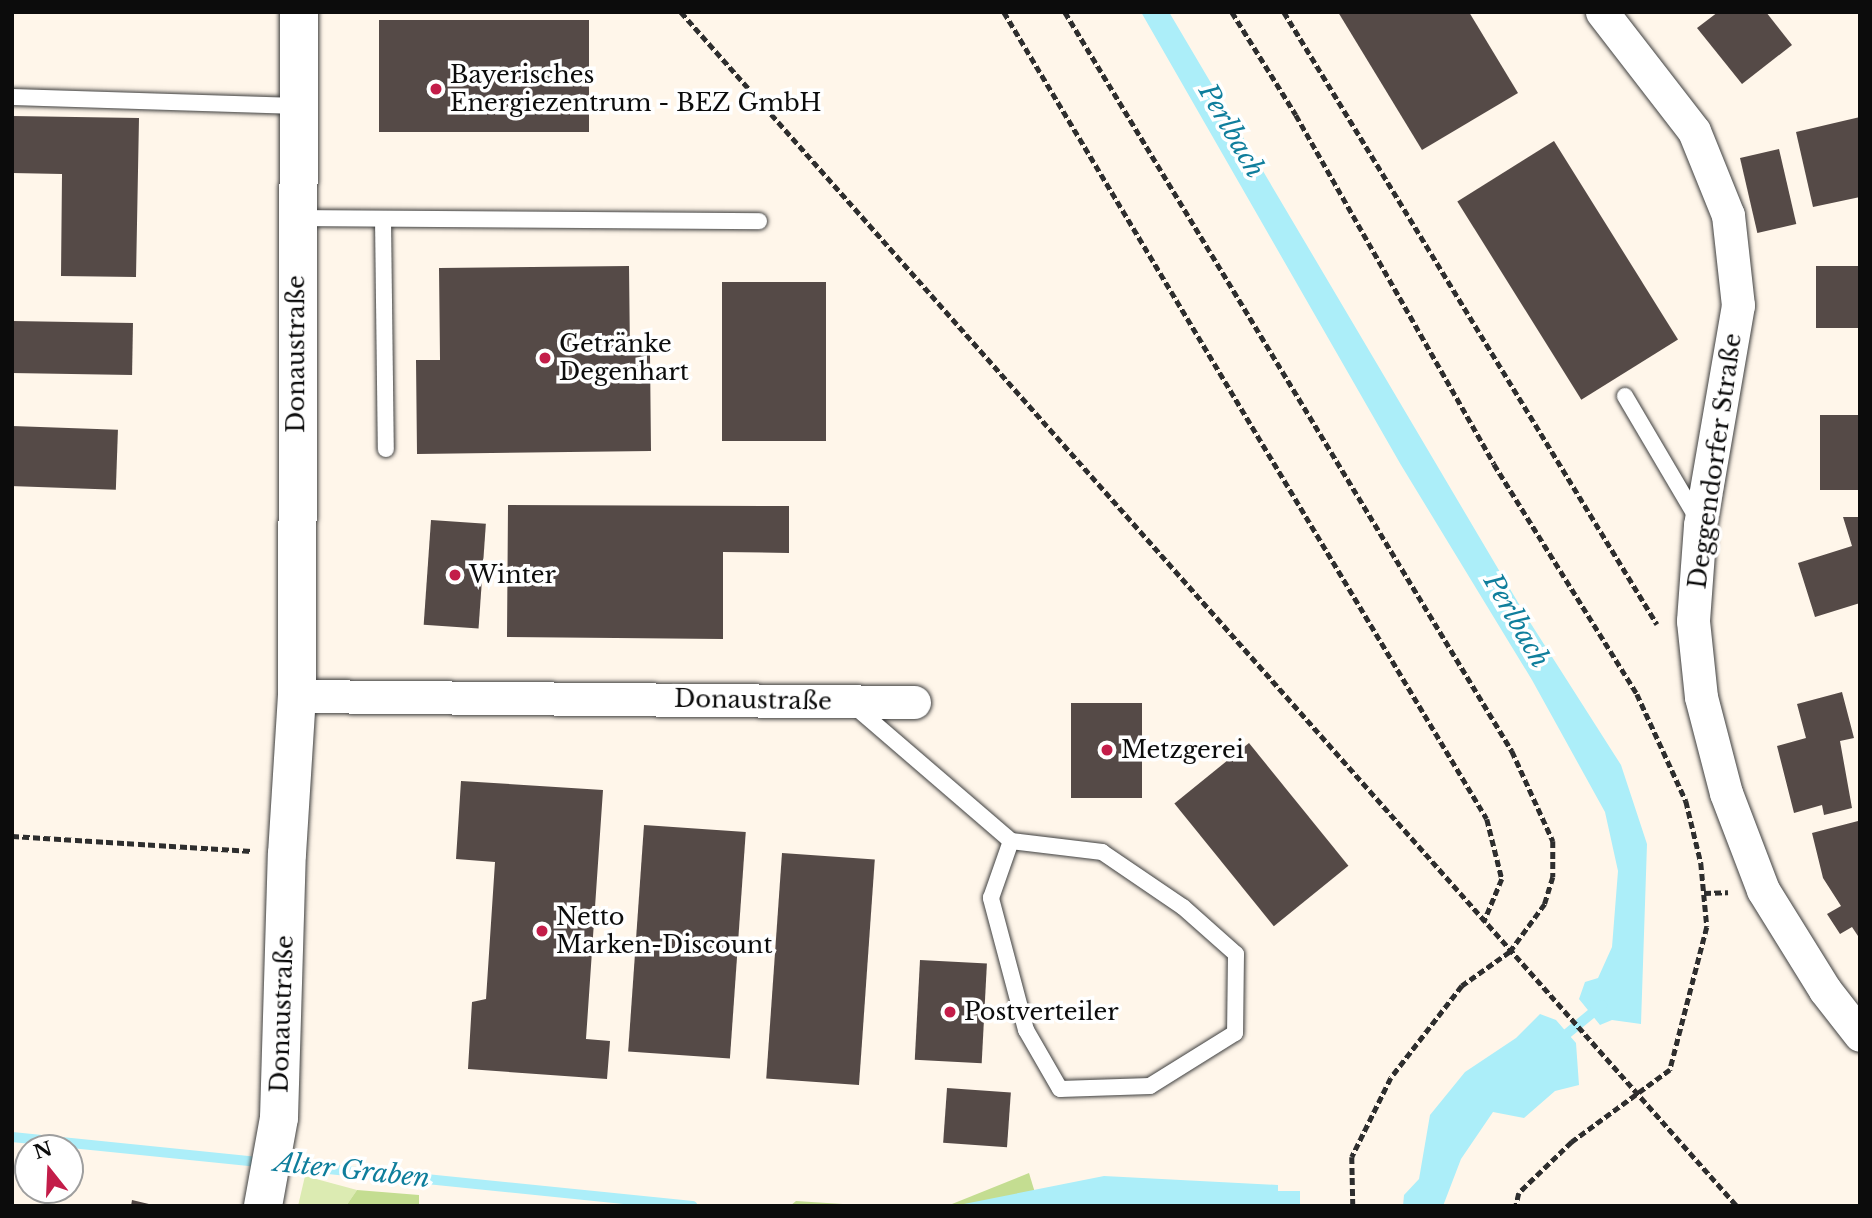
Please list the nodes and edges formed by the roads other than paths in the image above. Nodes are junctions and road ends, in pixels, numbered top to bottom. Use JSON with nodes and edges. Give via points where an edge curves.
{"nodes":[{"id":1,"x":299,"y":12,"type":"edge"},
{"id":2,"x":1602,"y":12,"type":"edge"},
{"id":3,"x":12,"y":97,"type":"edge"},
{"id":4,"x":298,"y":106,"type":"junction"},
{"id":5,"x":296,"y":218,"type":"junction"},
{"id":6,"x":383,"y":219,"type":"junction"},
{"id":7,"x":759,"y":220,"type":"dead end"},
{"id":8,"x":1625,"y":396,"type":"dead end"},
{"id":9,"x":386,"y":449,"type":"dead end"},
{"id":10,"x":1700,"y":525,"type":"junction"},
{"id":11,"x":297,"y":696,"type":"junction"},
{"id":12,"x":849,"y":702,"type":"junction"},
{"id":13,"x":914,"y":702,"type":"dead end"},
{"id":14,"x":1011,"y":841,"type":"junction"},
{"id":15,"x":1860,"y":1035,"type":"edge"},
{"id":16,"x":266,"y":1197,"type":"edge"}],
"edges":[{"from":1,"to":4,"type":"street","name":"Donaustraße"},
{"from":2,"to":10,"type":"street","name":"Deggendorfer Straße","via":[[1694,131],[1728,215],[1738,305]]},
{"from":3,"to":4,"type":"lane"},
{"from":4,"to":5,"type":"street","name":"Donaustraße"},
{"from":5,"to":6,"type":"lane"},
{"from":5,"to":11,"type":"street","name":"Donaustraße"},
{"from":6,"to":7,"type":"lane"},
{"from":6,"to":9,"type":"lane"},
{"from":8,"to":10,"type":"lane"},
{"from":10,"to":15,"type":"street","name":"Deggendorfer Straße","via":[[1693,621],[1701,697],[1726,793],[1764,892],[1825,990]]},
{"from":11,"to":12,"type":"street","name":"Donaustraße"},
{"from":11,"to":16,"type":"street","name":"Donaustraße","via":[[279,1118]]},
{"from":12,"to":13,"type":"street","name":"Donaustraße"},
{"from":12,"to":14,"type":"lane"},
{"from":14,"to":14,"type":"lane","via":[[1102,852],[1183,906],[1236,954],[1235,1033],[1150,1086],[1060,1088],[1026,1030],[991,898]]}]}
